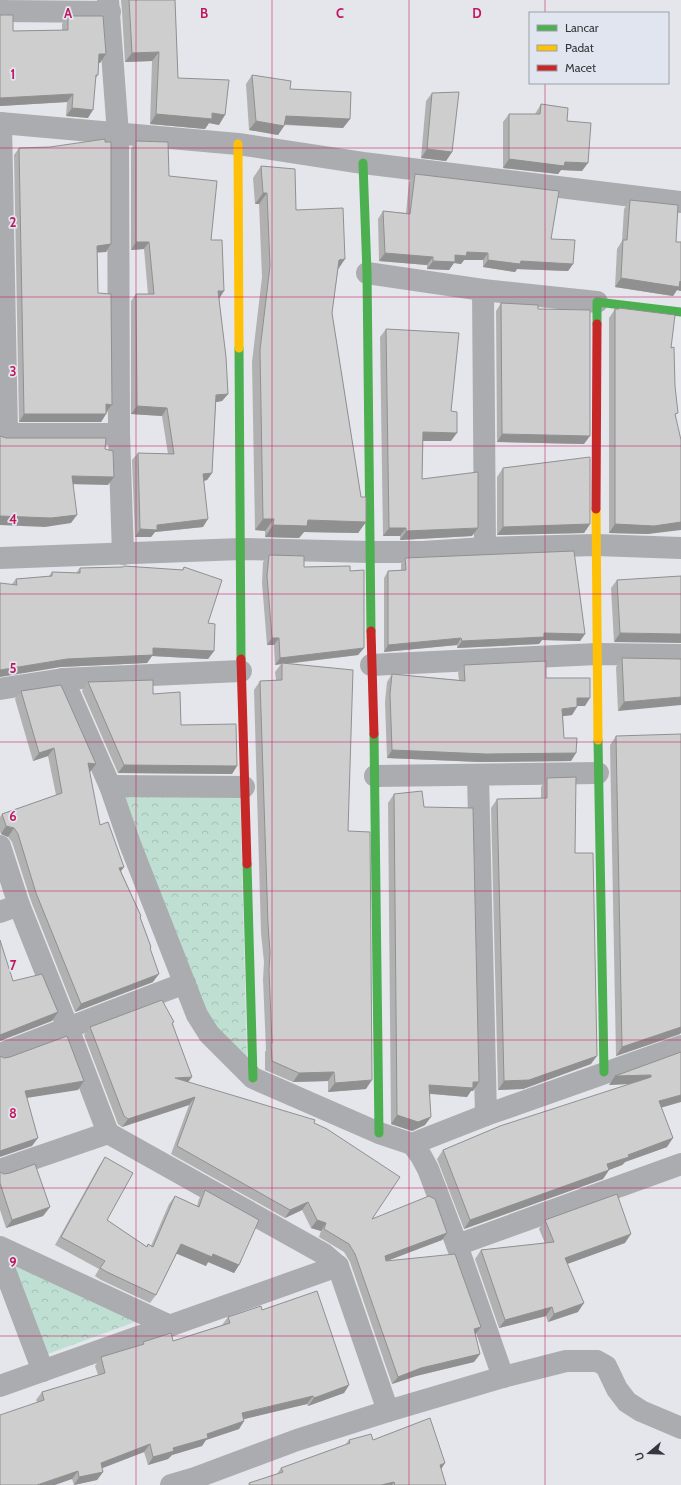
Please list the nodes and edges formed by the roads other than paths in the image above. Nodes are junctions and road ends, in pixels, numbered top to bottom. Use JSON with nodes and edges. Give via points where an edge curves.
{"nodes":[{"id":1,"x":109,"y":6,"type":"edge"},
{"id":2,"x":0,"y":11,"type":"edge"},
{"id":3,"x":0,"y":123,"type":"edge"},
{"id":4,"x":118,"y":134,"type":"junction"},
{"id":5,"x":238,"y":144,"type":"junction"},
{"id":6,"x":363,"y":163,"type":"junction"},
{"id":7,"x":681,"y":202,"type":"edge"},
{"id":8,"x":367,"y":273,"type":"junction"},
{"id":9,"x":483,"y":290,"type":"junction"},
{"id":10,"x":597,"y":302,"type":"junction"},
{"id":11,"x":681,"y":312,"type":"edge"},
{"id":12,"x":4,"y":434,"type":"edge"},
{"id":13,"x":120,"y":434,"type":"junction"},
{"id":14,"x":596,"y":545,"type":"junction"},
{"id":15,"x":485,"y":548,"type":"junction"},
{"id":16,"x":681,"y":548,"type":"edge"},
{"id":17,"x":241,"y":549,"type":"junction"},
{"id":18,"x":371,"y":552,"type":"junction"},
{"id":19,"x":123,"y":554,"type":"junction"},
{"id":20,"x":0,"y":558,"type":"edge"},
{"id":21,"x":597,"y":654,"type":"junction"},
{"id":22,"x":681,"y":655,"type":"edge"},
{"id":23,"x":371,"y":665,"type":"junction"},
{"id":24,"x":241,"y":671,"type":"junction"},
{"id":25,"x":63,"y":679,"type":"junction"},
{"id":26,"x":0,"y":688,"type":"edge"},
{"id":27,"x":598,"y":773,"type":"junction"},
{"id":28,"x":478,"y":775,"type":"junction"},
{"id":29,"x":375,"y":776,"type":"junction"},
{"id":30,"x":110,"y":786,"type":"junction"},
{"id":31,"x":244,"y":787,"type":"junction"},
{"id":32,"x":0,"y":846,"type":"edge"},
{"id":33,"x":10,"y":908,"type":"edge"},
{"id":34,"x":185,"y":983,"type":"junction"},
{"id":35,"x":68,"y":1028,"type":"junction"},
{"id":36,"x":681,"y":1046,"type":"edge"},
{"id":37,"x":0,"y":1054,"type":"edge"},
{"id":38,"x":604,"y":1072,"type":"junction"},
{"id":39,"x":253,"y":1078,"type":"junction"},
{"id":40,"x":486,"y":1115,"type":"junction"},
{"id":41,"x":108,"y":1133,"type":"junction"},
{"id":42,"x":379,"y":1133,"type":"junction"},
{"id":43,"x":412,"y":1144,"type":"junction"},
{"id":44,"x":681,"y":1164,"type":"edge"},
{"id":45,"x":0,"y":1170,"type":"edge"},
{"id":46,"x":457,"y":1245,"type":"junction"},
{"id":47,"x":0,"y":1256,"type":"edge"},
{"id":48,"x":338,"y":1266,"type":"junction"},
{"id":49,"x":170,"y":1326,"type":"junction"},
{"id":50,"x":43,"y":1371,"type":"junction"},
{"id":51,"x":503,"y":1377,"type":"junction"},
{"id":52,"x":0,"y":1386,"type":"edge"},
{"id":53,"x":388,"y":1411,"type":"junction"},
{"id":54,"x":681,"y":1428,"type":"edge"},
{"id":55,"x":171,"y":1485,"type":"edge"}],
"edges":[{"from":1,"to":2,"type":"street"},
{"from":1,"to":4,"type":"street"},
{"from":3,"to":4,"type":"street"},
{"from":3,"to":12,"type":"street"},
{"from":4,"to":5,"type":"street"},
{"from":4,"to":13,"type":"street"},
{"from":5,"to":6,"type":"street"},
{"from":5,"to":17,"type":"street"},
{"from":6,"to":7,"type":"street"},
{"from":6,"to":8,"type":"street"},
{"from":8,"to":9,"type":"street"},
{"from":8,"to":18,"type":"street"},
{"from":9,"to":10,"type":"street"},
{"from":9,"to":15,"type":"street"},
{"from":10,"to":11,"type":"street"},
{"from":10,"to":14,"type":"street"},
{"from":12,"to":13,"type":"street"},
{"from":13,"to":19,"type":"street"},
{"from":14,"to":15,"type":"street"},
{"from":14,"to":16,"type":"street"},
{"from":14,"to":21,"type":"street"},
{"from":15,"to":18,"type":"street"},
{"from":17,"to":18,"type":"street"},
{"from":17,"to":19,"type":"street"},
{"from":17,"to":24,"type":"street"},
{"from":18,"to":23,"type":"street"},
{"from":19,"to":20,"type":"street"},
{"from":21,"to":22,"type":"street"},
{"from":21,"to":23,"type":"street"},
{"from":21,"to":27,"type":"street"},
{"from":23,"to":29,"type":"street"},
{"from":24,"to":25,"type":"street"},
{"from":24,"to":31,"type":"street"},
{"from":25,"to":26,"type":"street"},
{"from":25,"to":30,"type":"street"},
{"from":27,"to":28,"type":"street"},
{"from":27,"to":38,"type":"street"},
{"from":28,"to":29,"type":"street"},
{"from":28,"to":40,"type":"street"},
{"from":29,"to":42,"type":"street"},
{"from":30,"to":31,"type":"street"},
{"from":30,"to":34,"type":"street"},
{"from":31,"to":39,"type":"street"},
{"from":32,"to":33,"type":"street"},
{"from":33,"to":35,"type":"street"},
{"from":34,"to":35,"type":"street"},
{"from":34,"to":39,"type":"street","via":[[197,1015],[209,1034]]},
{"from":35,"to":37,"type":"street"},
{"from":35,"to":41,"type":"street"},
{"from":36,"to":38,"type":"street"},
{"from":38,"to":40,"type":"street"},
{"from":39,"to":42,"type":"street"},
{"from":40,"to":43,"type":"street"},
{"from":41,"to":45,"type":"street"},
{"from":41,"to":48,"type":"street","via":[[324,1254]]},
{"from":42,"to":43,"type":"street"},
{"from":43,"to":46,"type":"street","via":[[428,1169]]},
{"from":44,"to":46,"type":"street"},
{"from":46,"to":51,"type":"street"},
{"from":47,"to":49,"type":"street"},
{"from":47,"to":50,"type":"street"},
{"from":48,"to":49,"type":"street"},
{"from":48,"to":53,"type":"street"},
{"from":49,"to":50,"type":"street"},
{"from":50,"to":52,"type":"street"},
{"from":51,"to":53,"type":"street"},
{"from":51,"to":54,"type":"street","via":[[566,1362],[597,1362],[606,1366],[617,1389],[627,1402],[642,1412]]},
{"from":53,"to":55,"type":"street"}]}
